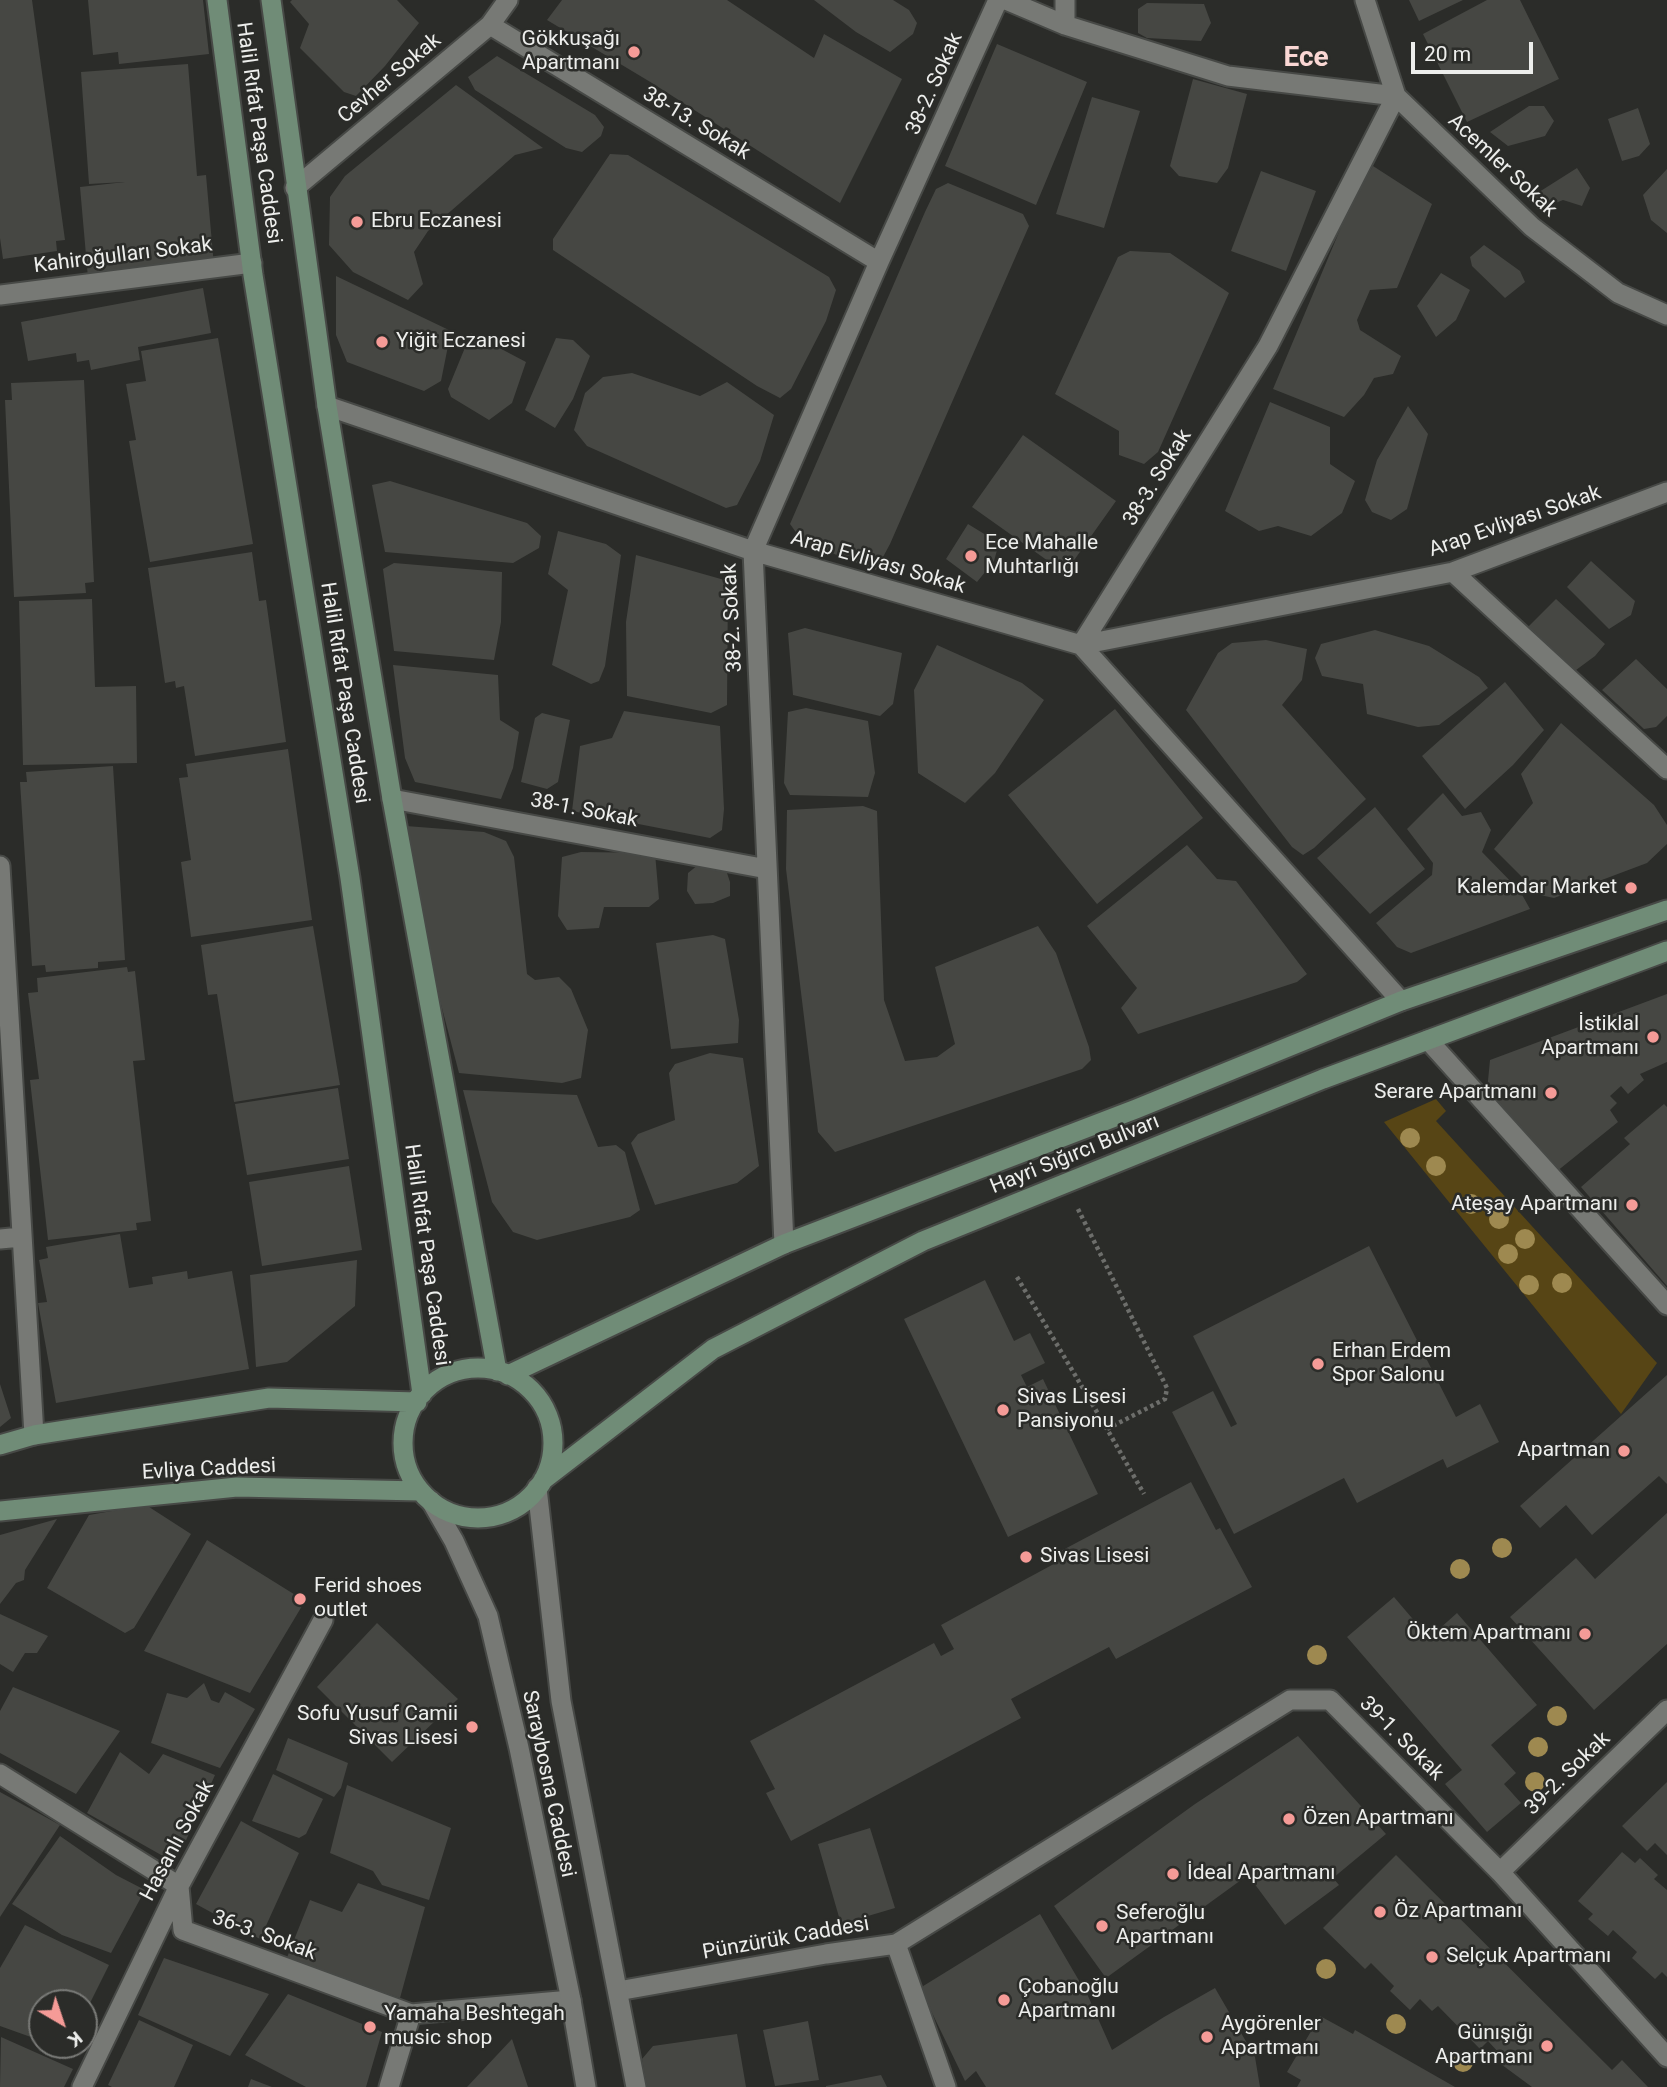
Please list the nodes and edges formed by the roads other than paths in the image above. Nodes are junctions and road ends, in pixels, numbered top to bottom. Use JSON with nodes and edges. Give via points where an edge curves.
{"nodes":[{"id":1,"x":217,"y":0,"type":"edge"},
{"id":2,"x":271,"y":0,"type":"edge"},
{"id":3,"x":508,"y":0,"type":"edge"},
{"id":4,"x":998,"y":0,"type":"edge"},
{"id":5,"x":1006,"y":0,"type":"edge"},
{"id":6,"x":1065,"y":0,"type":"edge"},
{"id":7,"x":1365,"y":0,"type":"edge"},
{"id":8,"x":490,"y":25,"type":"junction"},
{"id":9,"x":1065,"y":25,"type":"junction"},
{"id":10,"x":1396,"y":96,"type":"junction"},
{"id":11,"x":295,"y":188,"type":"junction"},
{"id":12,"x":879,"y":262,"type":"junction"},
{"id":13,"x":252,"y":263,"type":"junction"},
{"id":14,"x":0,"y":295,"type":"edge"},
{"id":15,"x":1667,"y":315,"type":"edge"},
{"id":16,"x":327,"y":406,"type":"junction"},
{"id":17,"x":1667,"y":492,"type":"edge"},
{"id":18,"x":753,"y":551,"type":"junction"},
{"id":19,"x":1453,"y":572,"type":"junction"},
{"id":20,"x":1081,"y":645,"type":"junction"},
{"id":21,"x":1667,"y":769,"type":"edge"},
{"id":22,"x":392,"y":799,"type":"junction"},
{"id":23,"x":0,"y":866,"type":"edge"},
{"id":24,"x":767,"y":869,"type":"junction"},
{"id":25,"x":1667,"y":910,"type":"edge"},
{"id":26,"x":1667,"y":951,"type":"edge"},
{"id":27,"x":1401,"y":1001,"type":"junction"},
{"id":28,"x":1428,"y":1040,"type":"junction"},
{"id":29,"x":6,"y":1083,"type":"edge"},
{"id":30,"x":21,"y":1237,"type":"junction"},
{"id":31,"x":0,"y":1239,"type":"edge"},
{"id":32,"x":784,"y":1244,"type":"junction"},
{"id":33,"x":1667,"y":1305,"type":"edge"},
{"id":34,"x":502,"y":1373,"type":"junction"},
{"id":35,"x":419,"y":1398,"type":"junction"},
{"id":36,"x":33,"y":1435,"type":"junction"},
{"id":37,"x":0,"y":1445,"type":"edge"},
{"id":38,"x":540,"y":1484,"type":"junction"},
{"id":39,"x":426,"y":1496,"type":"junction"},
{"id":40,"x":0,"y":1511,"type":"edge"},
{"id":41,"x":323,"y":1620,"type":"dead end"},
{"id":42,"x":1667,"y":1710,"type":"edge"},
{"id":43,"x":0,"y":1774,"type":"edge"},
{"id":44,"x":1500,"y":1872,"type":"junction"},
{"id":45,"x":179,"y":1886,"type":"junction"},
{"id":46,"x":896,"y":1944,"type":"junction"},
{"id":47,"x":618,"y":1991,"type":"junction"},
{"id":48,"x":571,"y":2000,"type":"junction"},
{"id":49,"x":411,"y":2014,"type":"junction"},
{"id":50,"x":1667,"y":2057,"type":"edge"},
{"id":51,"x":82,"y":2087,"type":"edge"},
{"id":52,"x":389,"y":2087,"type":"edge"},
{"id":53,"x":586,"y":2087,"type":"edge"},
{"id":54,"x":635,"y":2087,"type":"edge"},
{"id":55,"x":946,"y":2087,"type":"edge"}],
"edges":[{"from":1,"to":13,"type":"main road","name":"Halil Rıfat Paşa Caddesi"},
{"from":2,"to":11,"type":"main road","name":"Halil Rıfat Paşa Caddesi"},
{"from":3,"to":8,"type":"street","name":"Cevher Sokak"},
{"from":4,"to":12,"type":"street","name":"38-2. Sokak"},
{"from":5,"to":9,"type":"street"},
{"from":6,"to":9,"type":"street"},
{"from":7,"to":10,"type":"street","name":"Acemler Sokak"},
{"from":8,"to":11,"type":"street","name":"Cevher Sokak"},
{"from":8,"to":12,"type":"street","name":"38-13. Sokak"},
{"from":9,"to":10,"type":"street","via":[[1228,76]]},
{"from":10,"to":15,"type":"street","name":"Acemler Sokak","via":[[1532,227],[1618,293]]},
{"from":10,"to":20,"type":"street","name":"38-3. Sokak","via":[[1268,345]]},
{"from":11,"to":16,"type":"main road","name":"Halil Rıfat Paşa Caddesi"},
{"from":12,"to":18,"type":"street","name":"38-2. Sokak"},
{"from":13,"to":14,"type":"street","name":"Kahiroğulları Sokak"},
{"from":13,"to":35,"type":"main road","name":"Halil Rıfat Paşa Caddesi","via":[[350,878]]},
{"from":16,"to":18,"type":"street","name":"Arap Evliyası Sokak"},
{"from":16,"to":22,"type":"main road","name":"Halil Rıfat Paşa Caddesi"},
{"from":17,"to":19,"type":"street","name":"Arap Evliyası Sokak"},
{"from":18,"to":20,"type":"street","name":"Arap Evliyası Sokak"},
{"from":18,"to":24,"type":"street","name":"38-2. Sokak"},
{"from":19,"to":20,"type":"street","name":"Arap Evliyası Sokak"},
{"from":19,"to":21,"type":"street"},
{"from":20,"to":27,"type":"street"},
{"from":22,"to":24,"type":"street","name":"38-1. Sokak"},
{"from":22,"to":34,"type":"main road","name":"Halil Rıfat Paşa Caddesi"},
{"from":23,"to":29,"type":"street"},
{"from":24,"to":32,"type":"street","name":"38-2. Sokak"},
{"from":25,"to":27,"type":"main road","name":"Hayri Sığırcı Bulvarı"},
{"from":26,"to":28,"type":"main road","name":"Hayri Sığırcı Bulvarı"},
{"from":27,"to":32,"type":"main road","name":"Hayri Sığırcı Bulvarı"},
{"from":28,"to":33,"type":"street"},
{"from":28,"to":38,"type":"main road","name":"Hayri Sığırcı Bulvarı","via":[[923,1241],[713,1349]]},
{"from":29,"to":30,"type":"street"},
{"from":30,"to":31,"type":"street"},
{"from":30,"to":36,"type":"street"},
{"from":32,"to":34,"type":"main road","name":"Hayri Sığırcı Bulvarı"},
{"from":34,"to":35,"type":"main road","via":[[462,1370],[434,1383]]},
{"from":34,"to":38,"type":"main road","via":[[528,1387],[547,1413],[553,1442],[551,1462]]},
{"from":35,"to":36,"type":"main road","via":[[269,1398]]},
{"from":35,"to":39,"type":"main road","via":[[405,1427],[404,1444],[410,1475]]},
{"from":36,"to":37,"type":"main road"},
{"from":38,"to":39,"type":"main road","via":[[526,1501],[491,1517],[461,1516]]},
{"from":38,"to":47,"type":"street","name":"Saraybosna Caddesi","via":[[561,1701]]},
{"from":39,"to":40,"type":"main road","name":"Evliya Caddesi","via":[[237,1487]]},
{"from":39,"to":48,"type":"street","name":"Saraybosna Caddesi","via":[[454,1541],[488,1616]]},
{"from":41,"to":45,"type":"street","name":"Hasanlı Sokak"},
{"from":42,"to":44,"type":"street","name":"39-2. Sokak"},
{"from":43,"to":45,"type":"street"},
{"from":44,"to":46,"type":"street","name":"39-1. Sokak","via":[[1330,1700],[1290,1700]]},
{"from":44,"to":50,"type":"street","name":"39-1. Sokak"},
{"from":45,"to":49,"type":"street","name":"36-3. Sokak","via":[[183,1930]]},
{"from":45,"to":51,"type":"street","name":"Hasanlı Sokak"},
{"from":46,"to":47,"type":"street","name":"Pünzürük Caddesi"},
{"from":46,"to":55,"type":"street","name":"Pünzürük Caddesi"},
{"from":47,"to":54,"type":"street","name":"Saraybosna Caddesi"},
{"from":48,"to":49,"type":"street"},
{"from":48,"to":53,"type":"street","name":"Saraybosna Caddesi"},
{"from":49,"to":52,"type":"street"}]}
